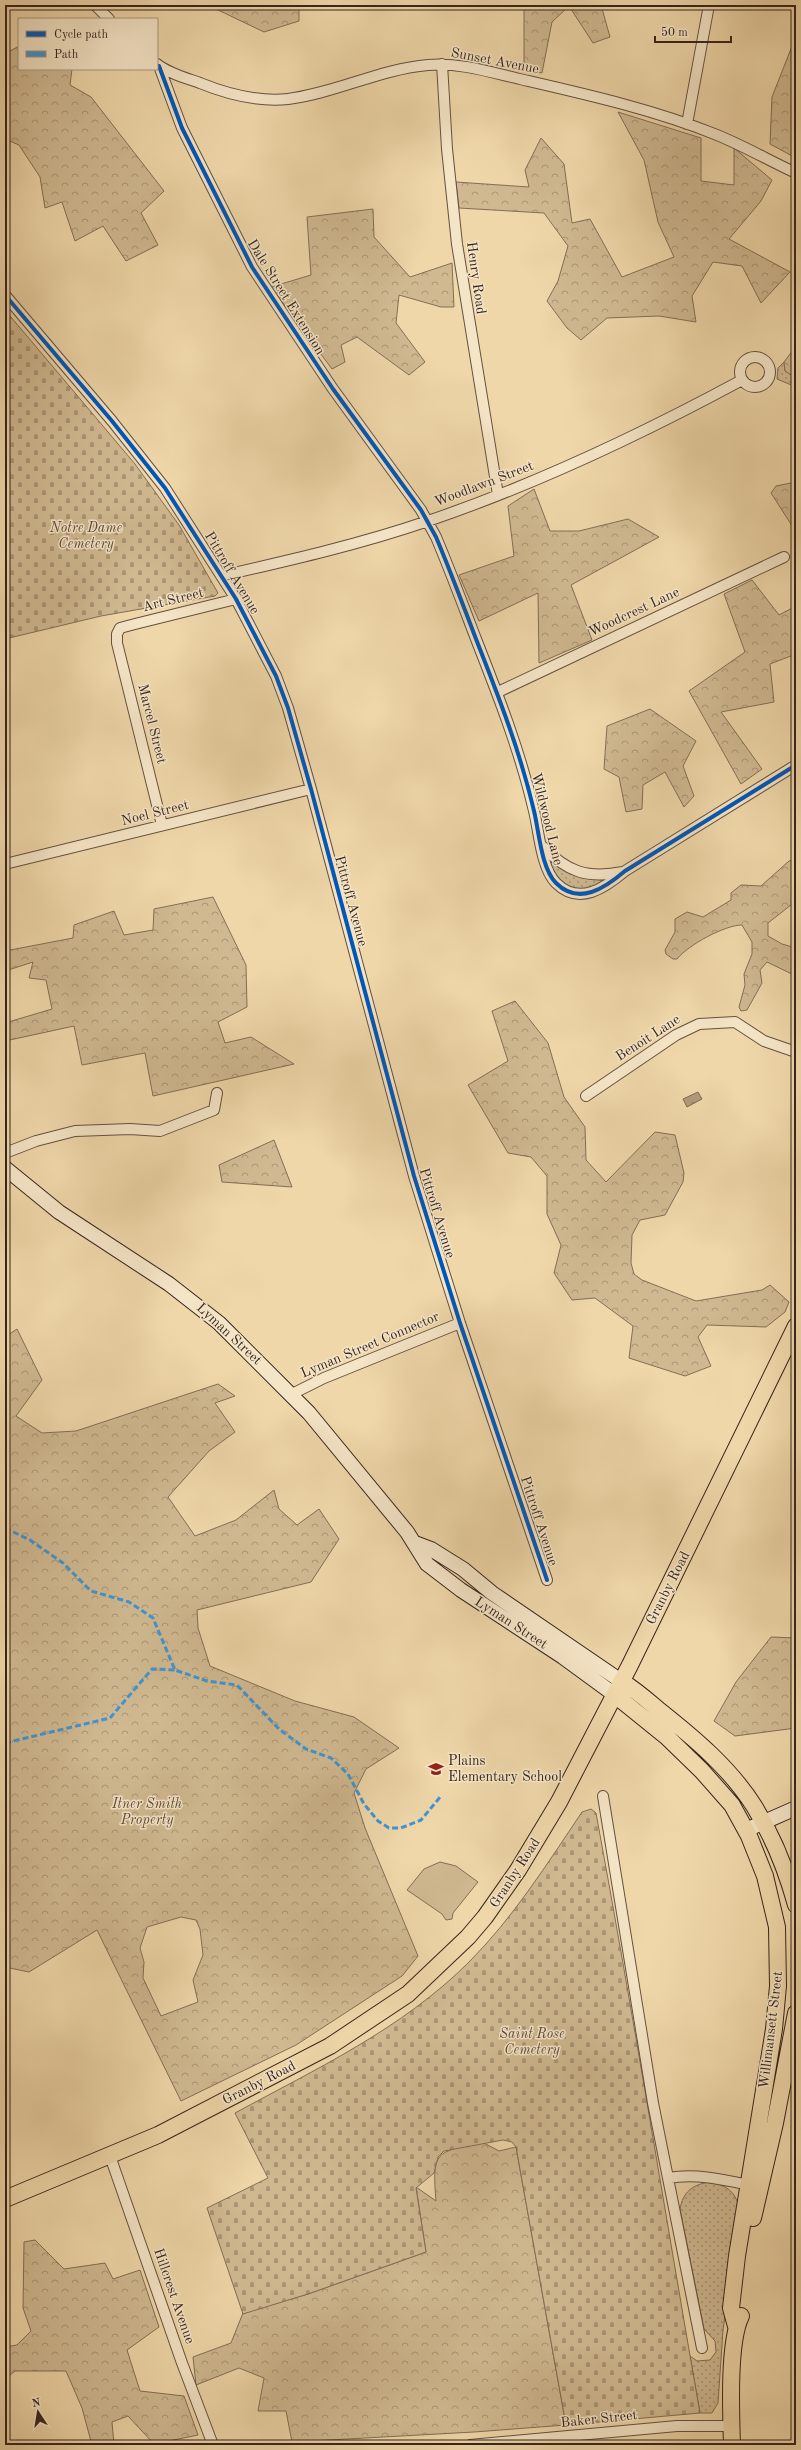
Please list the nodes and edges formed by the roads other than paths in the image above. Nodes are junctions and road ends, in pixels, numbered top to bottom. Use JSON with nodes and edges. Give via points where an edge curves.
{"nodes":[{"id":1,"x":95,"y":5,"type":"edge"},
{"id":2,"x":709,"y":5,"type":"edge"},
{"id":3,"x":108,"y":18,"type":"edge"},
{"id":4,"x":442,"y":64,"type":"junction"},
{"id":5,"x":158,"y":65,"type":"edge"},
{"id":6,"x":688,"y":124,"type":"junction"},
{"id":7,"x":796,"y":173,"type":"edge"},
{"id":8,"x":5,"y":295,"type":"edge"},
{"id":9,"x":742,"y":380,"type":"dead end"},
{"id":10,"x":498,"y":495,"type":"junction"},
{"id":11,"x":428,"y":521,"type":"junction"},
{"id":12,"x":784,"y":557,"type":"dead end"},
{"id":13,"x":221,"y":576,"type":"junction"},
{"id":14,"x":236,"y":599,"type":"junction"},
{"id":15,"x":119,"y":630,"type":"joint"},
{"id":16,"x":498,"y":692,"type":"junction"},
{"id":17,"x":796,"y":765,"type":"edge"},
{"id":18,"x":311,"y":789,"type":"junction"},
{"id":19,"x":162,"y":825,"type":"junction"},
{"id":20,"x":542,"y":846,"type":"junction"},
{"id":21,"x":5,"y":864,"type":"edge"},
{"id":22,"x":625,"y":871,"type":"junction"},
{"id":23,"x":796,"y":1052,"type":"edge"},
{"id":24,"x":217,"y":1093,"type":"dead end"},
{"id":25,"x":586,"y":1096,"type":"dead end"},
{"id":26,"x":5,"y":1153,"type":"edge"},
{"id":27,"x":5,"y":1168,"type":"edge"},
{"id":28,"x":460,"y":1323,"type":"junction"},
{"id":29,"x":796,"y":1326,"type":"edge"},
{"id":30,"x":292,"y":1394,"type":"junction"},
{"id":31,"x":547,"y":1580,"type":"dead end"},
{"id":32,"x":618,"y":1688,"type":"junction"},
{"id":33,"x":603,"y":1796,"type":"dead end"},
{"id":34,"x":796,"y":1808,"type":"edge"},
{"id":35,"x":763,"y":1822,"type":"junction"},
{"id":36,"x":746,"y":1830,"type":"junction"},
{"id":37,"x":796,"y":1905,"type":"edge"},
{"id":38,"x":796,"y":2013,"type":"edge"},
{"id":39,"x":110,"y":2156,"type":"junction"},
{"id":40,"x":668,"y":2178,"type":"junction"},
{"id":41,"x":754,"y":2186,"type":"junction"},
{"id":42,"x":5,"y":2199,"type":"edge"},
{"id":43,"x":702,"y":2348,"type":"dead end"},
{"id":44,"x":731,"y":2426,"type":"junction"},
{"id":45,"x":214,"y":2445,"type":"edge"},
{"id":46,"x":470,"y":2445,"type":"edge"},
{"id":47,"x":732,"y":2445,"type":"edge"}],
"edges":[{"from":1,"to":3,"type":"street"},
{"from":2,"to":6,"type":"street"},
{"from":4,"to":5,"type":"street","name":"Sunset Avenue","via":[[397,70],[303,96],[277,99],[245,97],[225,92]]},
{"from":4,"to":6,"type":"street","name":"Sunset Avenue","via":[[572,91]]},
{"from":4,"to":10,"type":"street","name":"Henry Road","via":[[447,149],[457,244]]},
{"from":5,"to":11,"type":"street","name":"Dale Street Extension","via":[[182,128],[252,267],[333,389]]},
{"from":6,"to":7,"type":"street","name":"Sunset Avenue","via":[[733,142]]},
{"from":8,"to":13,"type":"street","name":"Pittroff Avenue","via":[[152,470]]},
{"from":9,"to":10,"type":"street","name":"Woodlawn Street","via":[[627,438]]},
{"from":10,"to":11,"type":"street","name":"Woodlawn Street"},
{"from":11,"to":13,"type":"street","name":"Woodlawn Street"},
{"from":11,"to":16,"type":"street","name":"Wildwood Lane"},
{"from":12,"to":16,"type":"street","name":"Woodcrest Lane"},
{"from":13,"to":14,"type":"street","name":"Pittroff Avenue"},
{"from":14,"to":15,"type":"street","name":"Art Street"},
{"from":14,"to":18,"type":"street","name":"Pittroff Avenue","via":[[278,681]]},
{"from":15,"to":19,"type":"street","name":"Marcel Street","via":[[117,643]]},
{"from":16,"to":20,"type":"street","name":"Wildwood Lane","via":[[526,777]]},
{"from":17,"to":22,"type":"street","name":"Wildwood Lane"},
{"from":18,"to":19,"type":"street","name":"Noel Street"},
{"from":18,"to":28,"type":"street","name":"Pittroff Avenue","via":[[401,1130]]},
{"from":19,"to":21,"type":"street","name":"Noel Street"},
{"from":20,"to":22,"type":"street","name":"Wildwood Lane","via":[[558,860],[580,872],[596,875]]},
{"from":20,"to":22,"type":"street","name":"Wildwood Lane","via":[[552,878],[562,888],[573,893],[594,892],[607,886]]},
{"from":23,"to":25,"type":"street","name":"Benoit Lane","via":[[764,1041],[735,1022],[698,1024]]},
{"from":24,"to":26,"type":"street","via":[[214,1110],[160,1131],[75,1131],[36,1141]]},
{"from":27,"to":30,"type":"main road","name":"Lyman Street","via":[[59,1212],[196,1303],[219,1322]]},
{"from":28,"to":30,"type":"street","name":"Lyman Street Connector","via":[[324,1378]]},
{"from":28,"to":31,"type":"street","name":"Pittroff Avenue"},
{"from":29,"to":32,"type":"main road","name":"Granby Road"},
{"from":30,"to":32,"type":"main road","name":"Lyman Street","via":[[415,1543],[427,1564],[563,1657]]},
{"from":32,"to":35,"type":"main road","via":[[643,1694],[714,1758],[754,1806]]},
{"from":32,"to":36,"type":"main road","name":"Willimansett Street","via":[[702,1771],[732,1805]]},
{"from":32,"to":39,"type":"main road","name":"Granby Road","via":[[559,1802],[518,1870],[485,1917],[425,1980],[330,2046],[190,2119]]},
{"from":33,"to":40,"type":"street","via":[[653,2103]]},
{"from":34,"to":35,"type":"main road"},
{"from":35,"to":36,"type":"main road"},
{"from":35,"to":37,"type":"main road"},
{"from":36,"to":41,"type":"main road","name":"Willimansett Street","via":[[770,1895],[777,1927],[779,1961],[774,2029]]},
{"from":38,"to":41,"type":"main road","name":"Willimansett Street"},
{"from":39,"to":42,"type":"main road","name":"Granby Road"},
{"from":39,"to":45,"type":"street","name":"Hillcrest Avenue","via":[[182,2363]]},
{"from":40,"to":41,"type":"street","via":[[686,2175],[711,2176]]},
{"from":40,"to":43,"type":"street"},
{"from":41,"to":44,"type":"main road","name":"Willimansett Street","via":[[731,2308],[736,2326]]},
{"from":44,"to":46,"type":"street","name":"Baker Street","via":[[677,2426]]},
{"from":44,"to":47,"type":"main road","name":"Willimansett Street"}]}
